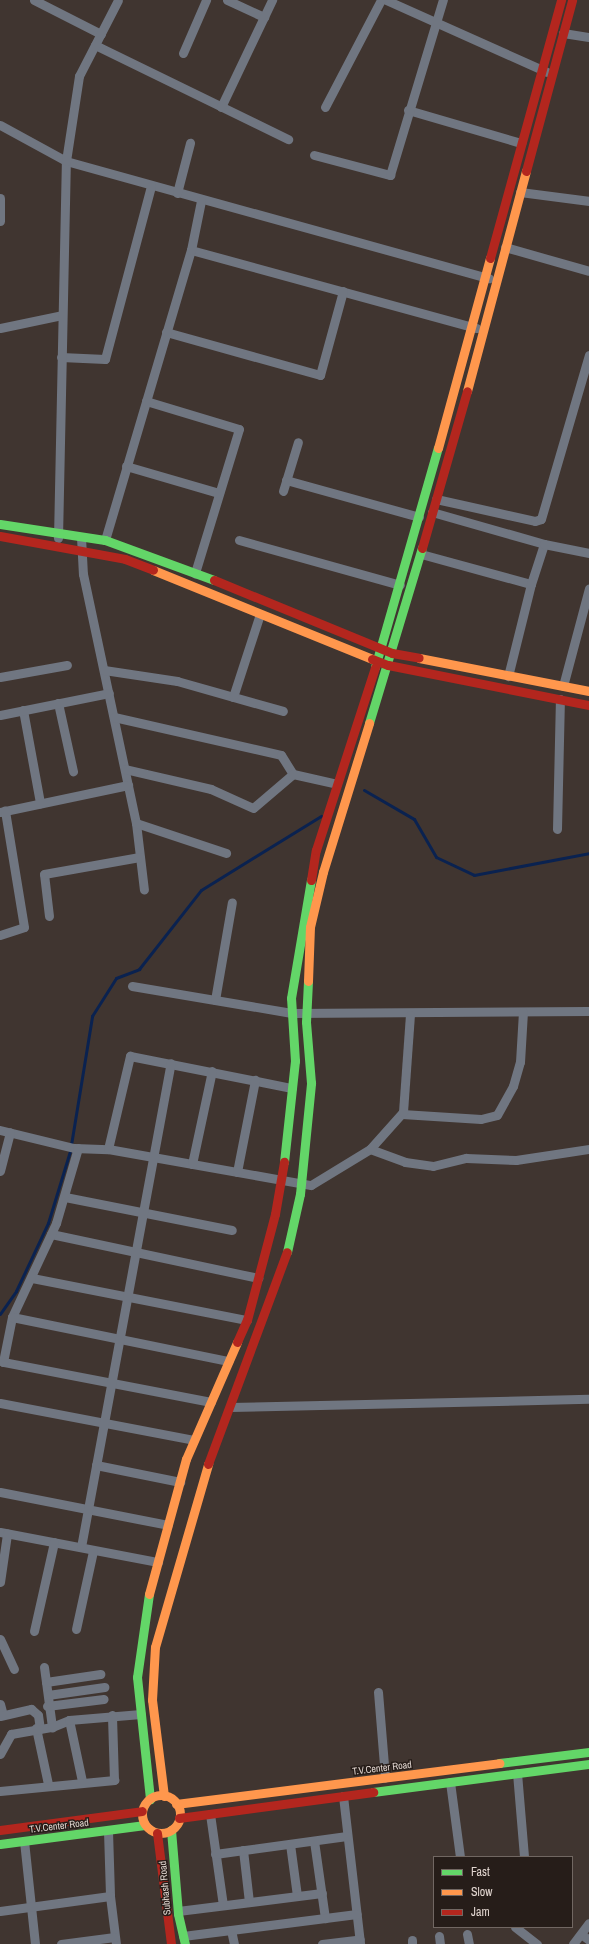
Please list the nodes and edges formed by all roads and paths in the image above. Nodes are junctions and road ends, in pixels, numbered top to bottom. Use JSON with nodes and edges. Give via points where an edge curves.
{"nodes":[{"id":1,"x":34,"y":0,"type":"edge"},
{"id":2,"x":118,"y":0,"type":"edge"},
{"id":3,"x":206,"y":0,"type":"edge"},
{"id":4,"x":227,"y":0,"type":"edge"},
{"id":5,"x":272,"y":0,"type":"edge"},
{"id":6,"x":381,"y":0,"type":"edge"},
{"id":7,"x":386,"y":0,"type":"edge"},
{"id":8,"x":443,"y":0,"type":"edge"},
{"id":9,"x":561,"y":0,"type":"edge"},
{"id":10,"x":572,"y":0,"type":"edge"},
{"id":11,"x":264,"y":17,"type":"junction"},
{"id":12,"x":434,"y":22,"type":"junction"},
{"id":13,"x":563,"y":33,"type":"junction"},
{"id":14,"x":101,"y":34,"type":"junction"},
{"id":15,"x":589,"y":37,"type":"edge"},
{"id":16,"x":95,"y":45,"type":"junction"},
{"id":17,"x":183,"y":53,"type":"dead end"},
{"id":18,"x":542,"y":70,"type":"junction"},
{"id":19,"x":552,"y":75,"type":"junction"},
{"id":20,"x":221,"y":107,"type":"junction"},
{"id":21,"x":325,"y":107,"type":"dead end"},
{"id":22,"x":408,"y":110,"type":"junction"},
{"id":23,"x":1,"y":129,"type":"edge"},
{"id":24,"x":288,"y":139,"type":"dead end"},
{"id":25,"x":190,"y":143,"type":"dead end"},
{"id":26,"x":522,"y":144,"type":"junction"},
{"id":27,"x":314,"y":155,"type":"dead end"},
{"id":28,"x":66,"y":161,"type":"junction"},
{"id":29,"x":151,"y":186,"type":"junction"},
{"id":30,"x":520,"y":192,"type":"junction"},
{"id":31,"x":177,"y":193,"type":"junction"},
{"id":32,"x":0,"y":198,"type":"edge"},
{"id":33,"x":201,"y":201,"type":"junction"},
{"id":34,"x":589,"y":201,"type":"edge"},
{"id":35,"x":0,"y":221,"type":"edge"},
{"id":36,"x":505,"y":247,"type":"junction"},
{"id":37,"x":190,"y":250,"type":"junction"},
{"id":38,"x":589,"y":271,"type":"edge"},
{"id":39,"x":485,"y":277,"type":"junction"},
{"id":40,"x":496,"y":280,"type":"junction"},
{"id":41,"x":344,"y":292,"type":"junction"},
{"id":42,"x":62,"y":315,"type":"junction"},
{"id":43,"x":472,"y":326,"type":"junction"},
{"id":44,"x":0,"y":328,"type":"edge"},
{"id":45,"x":483,"y":329,"type":"junction"},
{"id":46,"x":166,"y":332,"type":"junction"},
{"id":47,"x":589,"y":356,"type":"edge"},
{"id":48,"x":61,"y":357,"type":"junction"},
{"id":49,"x":146,"y":401,"type":"junction"},
{"id":50,"x":298,"y":442,"type":"dead end"},
{"id":51,"x":126,"y":466,"type":"junction"},
{"id":52,"x":286,"y":480,"type":"junction"},
{"id":53,"x":283,"y":491,"type":"dead end"},
{"id":54,"x":219,"y":493,"type":"junction"},
{"id":55,"x":436,"y":499,"type":"junction"},
{"id":56,"x":432,"y":512,"type":"junction"},
{"id":57,"x":419,"y":517,"type":"junction"},
{"id":58,"x":0,"y":524,"type":"edge"},
{"id":59,"x":58,"y":533,"type":"junction"},
{"id":60,"x":0,"y":536,"type":"edge"},
{"id":61,"x":81,"y":536,"type":"junction"},
{"id":62,"x":105,"y":540,"type":"junction"},
{"id":63,"x":239,"y":540,"type":"dead end"},
{"id":64,"x":544,"y":544,"type":"junction"},
{"id":65,"x":58,"y":545,"type":"junction"},
{"id":66,"x":82,"y":550,"type":"junction"},
{"id":67,"x":421,"y":554,"type":"junction"},
{"id":68,"x":589,"y":554,"type":"edge"},
{"id":69,"x":195,"y":573,"type":"junction"},
{"id":70,"x":531,"y":584,"type":"junction"},
{"id":71,"x":400,"y":586,"type":"junction"},
{"id":72,"x":589,"y":588,"type":"edge"},
{"id":73,"x":260,"y":614,"type":"junction"},
{"id":74,"x":584,"y":624,"type":"edge"},
{"id":75,"x":380,"y":649,"type":"junction"},
{"id":76,"x":392,"y":653,"type":"junction"},
{"id":77,"x":376,"y":661,"type":"junction"},
{"id":78,"x":67,"y":665,"type":"dead end"},
{"id":79,"x":388,"y":665,"type":"junction"},
{"id":80,"x":104,"y":670,"type":"junction"},
{"id":81,"x":508,"y":676,"type":"junction"},
{"id":82,"x":0,"y":677,"type":"edge"},
{"id":83,"x":563,"y":686,"type":"junction"},
{"id":84,"x":586,"y":691,"type":"edge"},
{"id":85,"x":109,"y":693,"type":"junction"},
{"id":86,"x":233,"y":697,"type":"junction"},
{"id":87,"x":560,"y":699,"type":"junction"},
{"id":88,"x":58,"y":703,"type":"junction"},
{"id":89,"x":585,"y":704,"type":"edge"},
{"id":90,"x":23,"y":710,"type":"junction"},
{"id":91,"x":283,"y":711,"type":"dead end"},
{"id":92,"x":0,"y":715,"type":"edge"},
{"id":93,"x":114,"y":717,"type":"junction"},
{"id":94,"x":125,"y":769,"type":"junction"},
{"id":95,"x":73,"y":771,"type":"dead end"},
{"id":96,"x":293,"y":774,"type":"junction"},
{"id":97,"x":337,"y":784,"type":"junction"},
{"id":98,"x":128,"y":785,"type":"junction"},
{"id":99,"x":40,"y":804,"type":"junction"},
{"id":100,"x":3,"y":811,"type":"edge"},
{"id":101,"x":136,"y":823,"type":"junction"},
{"id":102,"x":557,"y":829,"type":"dead end"},
{"id":103,"x":226,"y":853,"type":"dead end"},
{"id":104,"x":139,"y":857,"type":"junction"},
{"id":105,"x":144,"y":890,"type":"dead end"},
{"id":106,"x":232,"y":902,"type":"dead end"},
{"id":107,"x":49,"y":916,"type":"dead end"},
{"id":108,"x":0,"y":935,"type":"edge"},
{"id":109,"x":132,"y":986,"type":"dead end"},
{"id":110,"x":215,"y":1000,"type":"junction"},
{"id":111,"x":589,"y":1011,"type":"edge"},
{"id":112,"x":306,"y":1012,"type":"junction"},
{"id":113,"x":523,"y":1012,"type":"junction"},
{"id":114,"x":292,"y":1013,"type":"junction"},
{"id":115,"x":410,"y":1015,"type":"junction"},
{"id":116,"x":171,"y":1063,"type":"junction"},
{"id":117,"x":212,"y":1071,"type":"junction"},
{"id":118,"x":255,"y":1080,"type":"junction"},
{"id":119,"x":292,"y":1088,"type":"junction"},
{"id":120,"x":402,"y":1114,"type":"junction"},
{"id":121,"x":0,"y":1130,"type":"edge"},
{"id":122,"x":10,"y":1132,"type":"junction"},
{"id":123,"x":72,"y":1147,"type":"junction"},
{"id":124,"x":370,"y":1148,"type":"junction"},
{"id":125,"x":108,"y":1149,"type":"junction"},
{"id":126,"x":589,"y":1149,"type":"edge"},
{"id":127,"x":152,"y":1156,"type":"junction"},
{"id":128,"x":192,"y":1164,"type":"junction"},
{"id":129,"x":0,"y":1171,"type":"edge"},
{"id":130,"x":237,"y":1172,"type":"junction"},
{"id":131,"x":282,"y":1181,"type":"junction"},
{"id":132,"x":302,"y":1184,"type":"junction"},
{"id":133,"x":65,"y":1197,"type":"junction"},
{"id":134,"x":142,"y":1212,"type":"junction"},
{"id":135,"x":232,"y":1230,"type":"dead end"},
{"id":136,"x":51,"y":1234,"type":"junction"},
{"id":137,"x":134,"y":1253,"type":"junction"},
{"id":138,"x":32,"y":1278,"type":"junction"},
{"id":139,"x":258,"y":1278,"type":"junction"},
{"id":140,"x":126,"y":1296,"type":"junction"},
{"id":141,"x":12,"y":1317,"type":"junction"},
{"id":142,"x":246,"y":1320,"type":"junction"},
{"id":143,"x":119,"y":1339,"type":"junction"},
{"id":144,"x":229,"y":1361,"type":"junction"},
{"id":145,"x":111,"y":1381,"type":"junction"},
{"id":146,"x":589,"y":1399,"type":"edge"},
{"id":147,"x":211,"y":1402,"type":"junction"},
{"id":148,"x":0,"y":1403,"type":"edge"},
{"id":149,"x":230,"y":1408,"type":"junction"},
{"id":150,"x":103,"y":1424,"type":"junction"},
{"id":151,"x":194,"y":1440,"type":"junction"},
{"id":152,"x":96,"y":1465,"type":"junction"},
{"id":153,"x":180,"y":1482,"type":"junction"},
{"id":154,"x":0,"y":1492,"type":"edge"},
{"id":155,"x":88,"y":1509,"type":"junction"},
{"id":156,"x":168,"y":1525,"type":"junction"},
{"id":157,"x":4,"y":1533,"type":"edge"},
{"id":158,"x":54,"y":1542,"type":"junction"},
{"id":159,"x":81,"y":1548,"type":"junction"},
{"id":160,"x":93,"y":1551,"type":"junction"},
{"id":161,"x":158,"y":1562,"type":"junction"},
{"id":162,"x":0,"y":1582,"type":"edge"},
{"id":163,"x":76,"y":1629,"type":"dead end"},
{"id":164,"x":34,"y":1630,"type":"dead end"},
{"id":165,"x":0,"y":1639,"type":"edge"},
{"id":166,"x":44,"y":1667,"type":"dead end"},
{"id":167,"x":14,"y":1669,"type":"dead end"},
{"id":168,"x":100,"y":1674,"type":"dead end"},
{"id":169,"x":46,"y":1682,"type":"junction"},
{"id":170,"x":104,"y":1687,"type":"dead end"},
{"id":171,"x":378,"y":1692,"type":"dead end"},
{"id":172,"x":48,"y":1695,"type":"junction"},
{"id":173,"x":104,"y":1699,"type":"dead end"},
{"id":174,"x":0,"y":1704,"type":"edge"},
{"id":175,"x":46,"y":1706,"type":"junction"},
{"id":176,"x":141,"y":1714,"type":"junction"},
{"id":177,"x":112,"y":1715,"type":"junction"},
{"id":178,"x":1,"y":1716,"type":"edge"},
{"id":179,"x":69,"y":1720,"type":"junction"},
{"id":180,"x":52,"y":1727,"type":"junction"},
{"id":181,"x":38,"y":1729,"type":"junction"},
{"id":182,"x":589,"y":1752,"type":"edge"},
{"id":183,"x":0,"y":1754,"type":"edge"},
{"id":184,"x":589,"y":1764,"type":"edge"},
{"id":185,"x":517,"y":1773,"type":"junction"},
{"id":186,"x":385,"y":1778,"type":"junction"},
{"id":187,"x":82,"y":1781,"type":"junction"},
{"id":188,"x":450,"y":1782,"type":"junction"},
{"id":189,"x":48,"y":1784,"type":"junction"},
{"id":190,"x":0,"y":1791,"type":"edge"},
{"id":191,"x":164,"y":1796,"type":"junction"},
{"id":192,"x":343,"y":1796,"type":"junction"},
{"id":193,"x":150,"y":1799,"type":"junction"},
{"id":194,"x":176,"y":1804,"type":"junction"},
{"id":195,"x":142,"y":1811,"type":"junction"},
{"id":196,"x":210,"y":1814,"type":"junction"},
{"id":197,"x":179,"y":1818,"type":"junction"},
{"id":198,"x":145,"y":1825,"type":"junction"},
{"id":199,"x":0,"y":1830,"type":"edge"},
{"id":200,"x":171,"y":1830,"type":"junction"},
{"id":201,"x":108,"y":1831,"type":"junction"},
{"id":202,"x":157,"y":1833,"type":"junction"},
{"id":203,"x":347,"y":1836,"type":"junction"},
{"id":204,"x":24,"y":1841,"type":"junction"},
{"id":205,"x":314,"y":1841,"type":"junction"},
{"id":206,"x":0,"y":1844,"type":"edge"},
{"id":207,"x":290,"y":1844,"type":"junction"},
{"id":208,"x":243,"y":1850,"type":"junction"},
{"id":209,"x":216,"y":1854,"type":"junction"},
{"id":210,"x":460,"y":1856,"type":"edge"},
{"id":211,"x":524,"y":1856,"type":"edge"},
{"id":212,"x":322,"y":1893,"type":"junction"},
{"id":213,"x":110,"y":1896,"type":"junction"},
{"id":214,"x":297,"y":1896,"type":"junction"},
{"id":215,"x":249,"y":1902,"type":"junction"},
{"id":216,"x":223,"y":1905,"type":"junction"},
{"id":217,"x":30,"y":1907,"type":"junction"},
{"id":218,"x":0,"y":1910,"type":"edge"},
{"id":219,"x":178,"y":1911,"type":"junction"},
{"id":220,"x":357,"y":1914,"type":"junction"},
{"id":221,"x":325,"y":1918,"type":"junction"},
{"id":222,"x":589,"y":1923,"type":"edge"},
{"id":223,"x":516,"y":1928,"type":"edge"},
{"id":224,"x":232,"y":1930,"type":"junction"},
{"id":225,"x":467,"y":1934,"type":"dead end"},
{"id":226,"x":581,"y":1934,"type":"junction"},
{"id":227,"x":116,"y":1940,"type":"edge"},
{"id":228,"x":184,"y":1940,"type":"edge"},
{"id":229,"x":589,"y":1940,"type":"edge"},
{"id":230,"x":360,"y":1941,"type":"edge"},
{"id":231,"x":35,"y":1944,"type":"edge"},
{"id":232,"x":61,"y":1944,"type":"edge"},
{"id":233,"x":171,"y":1944,"type":"edge"},
{"id":234,"x":234,"y":1944,"type":"edge"},
{"id":235,"x":327,"y":1944,"type":"edge"},
{"id":236,"x":468,"y":1944,"type":"edge"},
{"id":237,"x":537,"y":1944,"type":"edge"},
{"id":238,"x":573,"y":1944,"type":"edge"}],
"edges":[{"from":1,"to":14,"type":"street"},
{"from":2,"to":14,"type":"street"},
{"from":3,"to":17,"type":"street"},
{"from":4,"to":11,"type":"street"},
{"from":5,"to":11,"type":"street"},
{"from":6,"to":21,"type":"street"},
{"from":7,"to":12,"type":"street"},
{"from":8,"to":12,"type":"street"},
{"from":9,"to":18,"type":"street"},
{"from":10,"to":13,"type":"street"},
{"from":11,"to":20,"type":"street"},
{"from":12,"to":18,"type":"street"},
{"from":12,"to":22,"type":"street"},
{"from":13,"to":15,"type":"street"},
{"from":13,"to":19,"type":"street"},
{"from":14,"to":16,"type":"street"},
{"from":16,"to":20,"type":"street"},
{"from":16,"to":28,"type":"street","via":[[79,76]]},
{"from":18,"to":19,"type":"street"},
{"from":18,"to":26,"type":"street"},
{"from":19,"to":30,"type":"street"},
{"from":20,"to":24,"type":"street"},
{"from":22,"to":26,"type":"street"},
{"from":22,"to":27,"type":"street","via":[[390,175]]},
{"from":23,"to":28,"type":"street"},
{"from":25,"to":31,"type":"street"},
{"from":26,"to":39,"type":"street"},
{"from":28,"to":29,"type":"street"},
{"from":28,"to":42,"type":"street"},
{"from":29,"to":31,"type":"street"},
{"from":29,"to":48,"type":"street","via":[[106,359]]},
{"from":30,"to":34,"type":"street"},
{"from":30,"to":36,"type":"street"},
{"from":31,"to":33,"type":"street"},
{"from":32,"to":35,"type":"street"},
{"from":33,"to":37,"type":"street"},
{"from":33,"to":39,"type":"street"},
{"from":36,"to":38,"type":"street"},
{"from":36,"to":40,"type":"street"},
{"from":37,"to":41,"type":"street"},
{"from":37,"to":46,"type":"street"},
{"from":39,"to":40,"type":"street"},
{"from":39,"to":43,"type":"street"},
{"from":40,"to":45,"type":"street"},
{"from":41,"to":43,"type":"street"},
{"from":41,"to":46,"type":"street","via":[[320,375]]},
{"from":42,"to":44,"type":"street"},
{"from":42,"to":48,"type":"street"},
{"from":43,"to":45,"type":"street"},
{"from":43,"to":57,"type":"street"},
{"from":45,"to":55,"type":"street"},
{"from":46,"to":49,"type":"street"},
{"from":47,"to":55,"type":"street","via":[[541,519],[535,521]]},
{"from":48,"to":59,"type":"street"},
{"from":49,"to":51,"type":"street"},
{"from":49,"to":54,"type":"street","via":[[239,429]]},
{"from":50,"to":52,"type":"street"},
{"from":51,"to":54,"type":"street"},
{"from":51,"to":62,"type":"street"},
{"from":52,"to":53,"type":"street"},
{"from":52,"to":57,"type":"street"},
{"from":54,"to":69,"type":"street"},
{"from":55,"to":56,"type":"street"},
{"from":56,"to":64,"type":"street"},
{"from":56,"to":67,"type":"street"},
{"from":57,"to":71,"type":"street"},
{"from":58,"to":59,"type":"street"},
{"from":59,"to":61,"type":"street"},
{"from":59,"to":65,"type":"street"},
{"from":60,"to":65,"type":"street"},
{"from":61,"to":62,"type":"street"},
{"from":61,"to":66,"type":"street"},
{"from":62,"to":69,"type":"street"},
{"from":63,"to":71,"type":"street"},
{"from":64,"to":68,"type":"street"},
{"from":64,"to":70,"type":"street"},
{"from":65,"to":66,"type":"street"},
{"from":66,"to":73,"type":"street","via":[[125,559]]},
{"from":66,"to":80,"type":"street","via":[[83,574]]},
{"from":67,"to":70,"type":"street"},
{"from":67,"to":76,"type":"street"},
{"from":69,"to":75,"type":"street"},
{"from":70,"to":81,"type":"street"},
{"from":71,"to":75,"type":"street"},
{"from":72,"to":74,"type":"street"},
{"from":73,"to":77,"type":"street"},
{"from":73,"to":86,"type":"street"},
{"from":74,"to":83,"type":"street"},
{"from":75,"to":76,"type":"street"},
{"from":75,"to":77,"type":"street"},
{"from":76,"to":79,"type":"street"},
{"from":76,"to":81,"type":"street"},
{"from":77,"to":79,"type":"street"},
{"from":77,"to":97,"type":"street"},
{"from":78,"to":82,"type":"street"},
{"from":79,"to":87,"type":"street"},
{"from":79,"to":112,"type":"street","via":[[323,872],[310,927]]},
{"from":80,"to":85,"type":"street"},
{"from":80,"to":86,"type":"street","via":[[177,681]]},
{"from":81,"to":83,"type":"street"},
{"from":83,"to":84,"type":"street"},
{"from":84,"to":89,"type":"street"},
{"from":85,"to":88,"type":"street"},
{"from":85,"to":93,"type":"street"},
{"from":86,"to":91,"type":"street"},
{"from":87,"to":89,"type":"street"},
{"from":87,"to":102,"type":"street"},
{"from":88,"to":90,"type":"street"},
{"from":88,"to":95,"type":"street"},
{"from":90,"to":92,"type":"street"},
{"from":90,"to":99,"type":"street"},
{"from":93,"to":94,"type":"street"},
{"from":93,"to":96,"type":"street","via":[[281,755]]},
{"from":94,"to":96,"type":"street","via":[[211,789],[253,808]]},
{"from":94,"to":98,"type":"street"},
{"from":96,"to":97,"type":"street"},
{"from":97,"to":114,"type":"street","via":[[307,889]]},
{"from":98,"to":99,"type":"street"},
{"from":98,"to":101,"type":"street"},
{"from":99,"to":100,"type":"street"},
{"from":100,"to":108,"type":"street","via":[[24,927]]},
{"from":101,"to":103,"type":"street"},
{"from":101,"to":104,"type":"street"},
{"from":104,"to":105,"type":"street"},
{"from":104,"to":107,"type":"street","via":[[44,874]]},
{"from":106,"to":110,"type":"street"},
{"from":109,"to":110,"type":"street"},
{"from":110,"to":114,"type":"street"},
{"from":111,"to":113,"type":"street"},
{"from":112,"to":114,"type":"street"},
{"from":112,"to":115,"type":"street"},
{"from":112,"to":132,"type":"street","via":[[311,1083]]},
{"from":113,"to":115,"type":"street"},
{"from":113,"to":120,"type":"street","via":[[520,1062],[513,1086],[497,1115],[481,1119]]},
{"from":114,"to":119,"type":"street"},
{"from":115,"to":120,"type":"street"},
{"from":116,"to":117,"type":"street"},
{"from":116,"to":125,"type":"street","via":[[129,1057]]},
{"from":116,"to":127,"type":"street"},
{"from":117,"to":118,"type":"street"},
{"from":117,"to":128,"type":"street"},
{"from":118,"to":119,"type":"street"},
{"from":118,"to":130,"type":"street"},
{"from":119,"to":131,"type":"street"},
{"from":120,"to":124,"type":"street"},
{"from":121,"to":122,"type":"street"},
{"from":122,"to":123,"type":"street"},
{"from":122,"to":129,"type":"street"},
{"from":123,"to":125,"type":"street"},
{"from":123,"to":133,"type":"street"},
{"from":124,"to":126,"type":"street","via":[[405,1162],[433,1166],[466,1158],[516,1160]]},
{"from":124,"to":132,"type":"street","via":[[319,1183]]},
{"from":125,"to":127,"type":"street"},
{"from":127,"to":128,"type":"street"},
{"from":127,"to":134,"type":"street"},
{"from":128,"to":130,"type":"street"},
{"from":130,"to":131,"type":"street"},
{"from":131,"to":132,"type":"street"},
{"from":131,"to":139,"type":"street"},
{"from":132,"to":149,"type":"street","via":[[288,1250]]},
{"from":133,"to":134,"type":"street"},
{"from":133,"to":136,"type":"street"},
{"from":134,"to":135,"type":"street"},
{"from":134,"to":137,"type":"street"},
{"from":136,"to":137,"type":"street"},
{"from":136,"to":138,"type":"street"},
{"from":137,"to":139,"type":"street"},
{"from":137,"to":140,"type":"street"},
{"from":138,"to":140,"type":"street"},
{"from":138,"to":141,"type":"street"},
{"from":139,"to":142,"type":"street"},
{"from":140,"to":142,"type":"street"},
{"from":140,"to":143,"type":"street"},
{"from":141,"to":143,"type":"street"},
{"from":141,"to":145,"type":"street","via":[[3,1362]]},
{"from":142,"to":144,"type":"street"},
{"from":143,"to":144,"type":"street"},
{"from":143,"to":145,"type":"street"},
{"from":144,"to":147,"type":"street"},
{"from":145,"to":147,"type":"street"},
{"from":145,"to":150,"type":"street"},
{"from":146,"to":149,"type":"street"},
{"from":147,"to":151,"type":"street"},
{"from":148,"to":150,"type":"street"},
{"from":149,"to":191,"type":"street","via":[[203,1477],[155,1646],[152,1700]]},
{"from":150,"to":151,"type":"street"},
{"from":150,"to":152,"type":"street"},
{"from":151,"to":153,"type":"street"},
{"from":152,"to":153,"type":"street"},
{"from":152,"to":155,"type":"street"},
{"from":153,"to":156,"type":"street"},
{"from":154,"to":155,"type":"street"},
{"from":155,"to":156,"type":"street"},
{"from":155,"to":159,"type":"street"},
{"from":156,"to":161,"type":"street"},
{"from":157,"to":158,"type":"street"},
{"from":157,"to":162,"type":"street"},
{"from":158,"to":159,"type":"street"},
{"from":158,"to":164,"type":"street"},
{"from":159,"to":160,"type":"street"},
{"from":160,"to":161,"type":"street"},
{"from":160,"to":163,"type":"street"},
{"from":161,"to":176,"type":"street","via":[[148,1599],[137,1677]]},
{"from":165,"to":167,"type":"street"},
{"from":166,"to":169,"type":"street"},
{"from":168,"to":169,"type":"street"},
{"from":169,"to":172,"type":"street"},
{"from":170,"to":172,"type":"street"},
{"from":171,"to":186,"type":"street"},
{"from":172,"to":175,"type":"street"},
{"from":173,"to":175,"type":"street"},
{"from":174,"to":178,"type":"street"},
{"from":175,"to":180,"type":"street"},
{"from":176,"to":177,"type":"street"},
{"from":176,"to":193,"type":"street"},
{"from":177,"to":179,"type":"street"},
{"from":177,"to":187,"type":"street","via":[[116,1778]]},
{"from":178,"to":181,"type":"street","via":[[31,1709],[38,1715]]},
{"from":179,"to":180,"type":"street"},
{"from":179,"to":187,"type":"street"},
{"from":180,"to":181,"type":"street"},
{"from":181,"to":183,"type":"street","via":[[11,1734]]},
{"from":181,"to":189,"type":"street"},
{"from":182,"to":186,"type":"street","name":"T.V.Center Road"},
{"from":184,"to":185,"type":"street"},
{"from":185,"to":188,"type":"street"},
{"from":185,"to":211,"type":"street"},
{"from":186,"to":194,"type":"street","name":"T.V.Center Road"},
{"from":187,"to":189,"type":"street"},
{"from":188,"to":192,"type":"street"},
{"from":188,"to":210,"type":"street"},
{"from":189,"to":190,"type":"street"},
{"from":191,"to":193,"type":"street"},
{"from":191,"to":194,"type":"street"},
{"from":192,"to":196,"type":"street"},
{"from":192,"to":203,"type":"street"},
{"from":193,"to":195,"type":"street"},
{"from":194,"to":197,"type":"street"},
{"from":195,"to":198,"type":"street"},
{"from":195,"to":199,"type":"street","name":"T.V.Center Road"},
{"from":196,"to":197,"type":"street"},
{"from":196,"to":209,"type":"street"},
{"from":197,"to":200,"type":"street"},
{"from":198,"to":201,"type":"street","name":"T.V.Center Road"},
{"from":198,"to":202,"type":"street"},
{"from":200,"to":202,"type":"street"},
{"from":200,"to":219,"type":"street","name":"Subhash Road"},
{"from":201,"to":204,"type":"street","name":"T.V.Center Road"},
{"from":201,"to":213,"type":"street"},
{"from":202,"to":233,"type":"street","name":"Subhash Road"},
{"from":203,"to":205,"type":"street"},
{"from":203,"to":220,"type":"street"},
{"from":204,"to":206,"type":"street","name":"T.V.Center Road"},
{"from":204,"to":217,"type":"street"},
{"from":205,"to":207,"type":"street"},
{"from":205,"to":212,"type":"street"},
{"from":207,"to":208,"type":"street"},
{"from":207,"to":214,"type":"street"},
{"from":208,"to":209,"type":"street"},
{"from":208,"to":215,"type":"street"},
{"from":209,"to":216,"type":"street"},
{"from":212,"to":214,"type":"street"},
{"from":212,"to":221,"type":"street"},
{"from":213,"to":217,"type":"street"},
{"from":213,"to":227,"type":"street"},
{"from":214,"to":215,"type":"street"},
{"from":215,"to":216,"type":"street"},
{"from":216,"to":219,"type":"street"},
{"from":217,"to":218,"type":"street"},
{"from":217,"to":231,"type":"street"},
{"from":219,"to":228,"type":"street","name":"Subhash Road"},
{"from":220,"to":221,"type":"street"},
{"from":220,"to":230,"type":"street"},
{"from":221,"to":224,"type":"street"},
{"from":222,"to":226,"type":"street"},
{"from":223,"to":237,"type":"street"},
{"from":224,"to":228,"type":"street"},
{"from":224,"to":234,"type":"street"},
{"from":225,"to":236,"type":"street"},
{"from":226,"to":229,"type":"street"},
{"from":226,"to":238,"type":"street"},
{"from":227,"to":232,"type":"street"},
{"from":230,"to":235,"type":"street"}]}
